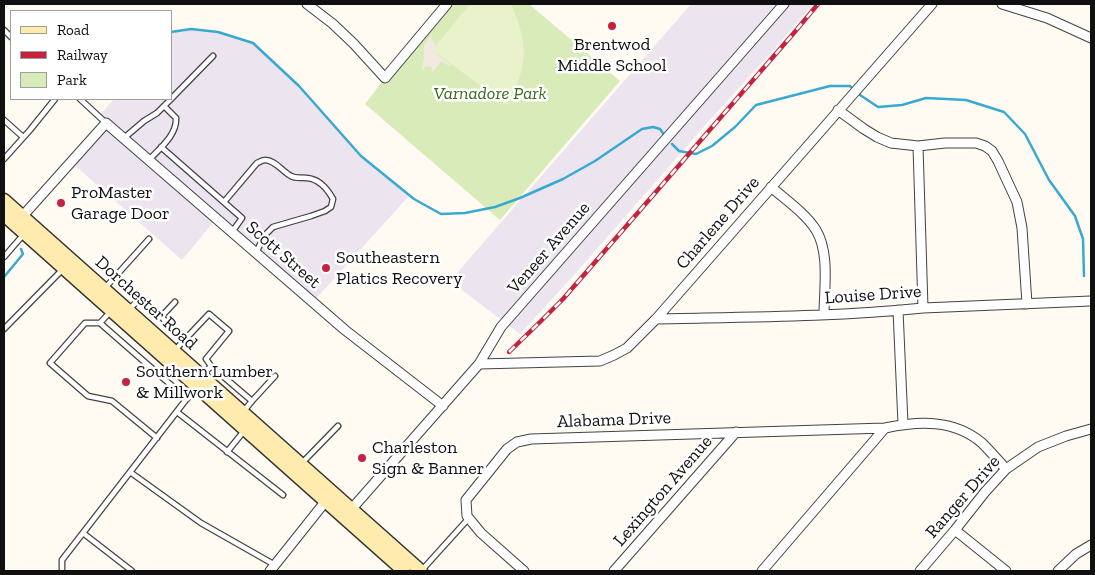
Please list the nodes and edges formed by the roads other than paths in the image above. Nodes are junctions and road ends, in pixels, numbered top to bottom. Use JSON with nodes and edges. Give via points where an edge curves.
{"nodes":[{"id":1,"x":307,"y":4,"type":"edge"},
{"id":2,"x":447,"y":4,"type":"edge"},
{"id":3,"x":784,"y":4,"type":"edge"},
{"id":4,"x":932,"y":4,"type":"edge"},
{"id":5,"x":1002,"y":4,"type":"edge"},
{"id":6,"x":1091,"y":38,"type":"edge"},
{"id":7,"x":213,"y":56,"type":"dead end"},
{"id":8,"x":172,"y":98,"type":"edge"},
{"id":9,"x":54,"y":100,"type":"edge"},
{"id":10,"x":81,"y":100,"type":"edge"},
{"id":11,"x":170,"y":100,"type":"edge"},
{"id":12,"x":164,"y":106,"type":"junction"},
{"id":13,"x":838,"y":110,"type":"junction"},
{"id":14,"x":4,"y":120,"type":"edge"},
{"id":15,"x":106,"y":123,"type":"junction"},
{"id":16,"x":23,"y":137,"type":"junction"},
{"id":17,"x":124,"y":138,"type":"junction"},
{"id":18,"x":161,"y":146,"type":"junction"},
{"id":19,"x":918,"y":146,"type":"junction"},
{"id":20,"x":4,"y":158,"type":"edge"},
{"id":21,"x":149,"y":160,"type":"junction"},
{"id":22,"x":771,"y":187,"type":"junction"},
{"id":23,"x":4,"y":200,"type":"edge"},
{"id":24,"x":224,"y":202,"type":"junction"},
{"id":25,"x":4,"y":215,"type":"edge"},
{"id":26,"x":24,"y":225,"type":"junction"},
{"id":27,"x":232,"y":232,"type":"junction"},
{"id":28,"x":148,"y":239,"type":"dead end"},
{"id":29,"x":256,"y":253,"type":"junction"},
{"id":30,"x":4,"y":257,"type":"edge"},
{"id":31,"x":68,"y":264,"type":"junction"},
{"id":32,"x":104,"y":289,"type":"junction"},
{"id":33,"x":1091,"y":301,"type":"edge"},
{"id":34,"x":175,"y":302,"type":"dead end"},
{"id":35,"x":1027,"y":304,"type":"junction"},
{"id":36,"x":119,"y":308,"type":"junction"},
{"id":37,"x":923,"y":308,"type":"junction"},
{"id":38,"x":898,"y":310,"type":"junction"},
{"id":39,"x":824,"y":315,"type":"junction"},
{"id":40,"x":161,"y":317,"type":"junction"},
{"id":41,"x":656,"y":319,"type":"junction"},
{"id":42,"x":100,"y":323,"type":"junction"},
{"id":43,"x":4,"y":329,"type":"edge"},
{"id":44,"x":186,"y":338,"type":"junction"},
{"id":45,"x":176,"y":358,"type":"junction"},
{"id":46,"x":479,"y":364,"type":"junction"},
{"id":47,"x":211,"y":366,"type":"junction"},
{"id":48,"x":275,"y":376,"type":"dead end"},
{"id":49,"x":163,"y":378,"type":"junction"},
{"id":50,"x":199,"y":381,"type":"junction"},
{"id":51,"x":187,"y":399,"type":"junction"},
{"id":52,"x":252,"y":401,"type":"junction"},
{"id":53,"x":443,"y":406,"type":"junction"},
{"id":54,"x":177,"y":412,"type":"junction"},
{"id":55,"x":243,"y":412,"type":"junction"},
{"id":56,"x":903,"y":424,"type":"junction"},
{"id":57,"x":338,"y":426,"type":"dead end"},
{"id":58,"x":885,"y":428,"type":"junction"},
{"id":59,"x":1091,"y":429,"type":"edge"},
{"id":60,"x":245,"y":430,"type":"junction"},
{"id":61,"x":736,"y":432,"type":"junction"},
{"id":62,"x":156,"y":438,"type":"junction"},
{"id":63,"x":227,"y":452,"type":"junction"},
{"id":64,"x":301,"y":464,"type":"junction"},
{"id":65,"x":1006,"y":468,"type":"junction"},
{"id":66,"x":130,"y":472,"type":"junction"},
{"id":67,"x":283,"y":495,"type":"dead end"},
{"id":68,"x":329,"y":497,"type":"junction"},
{"id":69,"x":348,"y":514,"type":"junction"},
{"id":70,"x":469,"y":518,"type":"junction"},
{"id":71,"x":955,"y":530,"type":"junction"},
{"id":72,"x":83,"y":533,"type":"junction"},
{"id":73,"x":1091,"y":545,"type":"edge"},
{"id":74,"x":272,"y":568,"type":"edge"},
{"id":75,"x":62,"y":571,"type":"edge"},
{"id":76,"x":132,"y":571,"type":"edge"},
{"id":77,"x":404,"y":571,"type":"edge"},
{"id":78,"x":420,"y":571,"type":"edge"},
{"id":79,"x":524,"y":571,"type":"edge"},
{"id":80,"x":614,"y":571,"type":"edge"},
{"id":81,"x":762,"y":571,"type":"edge"},
{"id":82,"x":920,"y":571,"type":"edge"},
{"id":83,"x":1006,"y":571,"type":"edge"},
{"id":84,"x":1058,"y":571,"type":"edge"}],
"edges":[{"from":1,"to":2,"type":"street","via":[[333,24],[385,78]]},
{"from":3,"to":46,"type":"street","name":"Veneer Avenue","via":[[501,327]]},
{"from":4,"to":13,"type":"street","name":"Charlene Drive"},
{"from":5,"to":6,"type":"street","via":[[1046,18]]},
{"from":7,"to":8,"type":"lane"},
{"from":9,"to":16,"type":"lane"},
{"from":10,"to":15,"type":"lane"},
{"from":11,"to":12,"type":"lane"},
{"from":12,"to":17,"type":"lane"},
{"from":12,"to":18,"type":"lane","via":[[177,120],[174,130]]},
{"from":13,"to":19,"type":"street","via":[[877,137],[891,143]]},
{"from":13,"to":22,"type":"street","name":"Charlene Drive"},
{"from":14,"to":16,"type":"lane"},
{"from":15,"to":17,"type":"street","name":"Scott Street"},
{"from":15,"to":26,"type":"street"},
{"from":16,"to":20,"type":"lane"},
{"from":17,"to":21,"type":"street","name":"Scott Street"},
{"from":18,"to":21,"type":"lane"},
{"from":18,"to":24,"type":"lane"},
{"from":19,"to":35,"type":"street","via":[[976,143],[992,151],[1017,202]]},
{"from":19,"to":37,"type":"street"},
{"from":21,"to":27,"type":"street","name":"Scott Street"},
{"from":22,"to":39,"type":"street","via":[[817,232],[824,256]]},
{"from":22,"to":41,"type":"street","name":"Charlene Drive"},
{"from":23,"to":26,"type":"main road","name":"Dorchester Road"},
{"from":24,"to":27,"type":"lane","via":[[242,218]]},
{"from":24,"to":29,"type":"lane","via":[[257,163],[265,160],[290,176],[310,178],[328,191],[333,200],[331,207],[273,228],[264,236]]},
{"from":25,"to":26,"type":"main road","name":"Dorchester Road"},
{"from":26,"to":30,"type":"lane"},
{"from":26,"to":31,"type":"main road","name":"Dorchester Road"},
{"from":27,"to":29,"type":"street","name":"Scott Street"},
{"from":28,"to":32,"type":"lane"},
{"from":29,"to":53,"type":"street","name":"Scott Street","via":[[344,330]]},
{"from":31,"to":32,"type":"main road","name":"Dorchester Road"},
{"from":31,"to":36,"type":"main road","name":"Dorchester Road"},
{"from":31,"to":43,"type":"lane"},
{"from":32,"to":36,"type":"main road","name":"Dorchester Road"},
{"from":33,"to":35,"type":"street","name":"Louise Drive"},
{"from":34,"to":40,"type":"lane"},
{"from":35,"to":37,"type":"street","name":"Louise Drive"},
{"from":36,"to":40,"type":"lane","via":[[140,299]]},
{"from":36,"to":42,"type":"lane"},
{"from":36,"to":45,"type":"main road","name":"Dorchester Road"},
{"from":37,"to":38,"type":"street","name":"Louise Drive"},
{"from":38,"to":39,"type":"street","name":"Louise Drive"},
{"from":38,"to":56,"type":"street"},
{"from":39,"to":41,"type":"street","name":"Louise Drive"},
{"from":40,"to":44,"type":"lane"},
{"from":41,"to":46,"type":"street","name":"Charlene Drive","via":[[627,348],[600,361]]},
{"from":42,"to":49,"type":"lane"},
{"from":42,"to":62,"type":"lane","via":[[85,324],[50,363],[88,396],[112,401]]},
{"from":44,"to":45,"type":"lane"},
{"from":44,"to":47,"type":"lane","via":[[209,314],[229,331],[206,359]]},
{"from":45,"to":49,"type":"lane"},
{"from":45,"to":50,"type":"main road","name":"Dorchester Road"},
{"from":46,"to":53,"type":"street","name":"Veneer Avenue"},
{"from":47,"to":50,"type":"lane"},
{"from":47,"to":52,"type":"lane"},
{"from":48,"to":52,"type":"lane"},
{"from":49,"to":51,"type":"lane"},
{"from":50,"to":51,"type":"lane"},
{"from":50,"to":55,"type":"main road","name":"Dorchester Road"},
{"from":50,"to":60,"type":"main road","name":"Dorchester Road"},
{"from":51,"to":54,"type":"lane"},
{"from":52,"to":55,"type":"lane"},
{"from":53,"to":69,"type":"street","name":"Veneer Avenue"},
{"from":54,"to":62,"type":"lane"},
{"from":54,"to":63,"type":"lane"},
{"from":55,"to":64,"type":"main road","name":"Dorchester Road"},
{"from":56,"to":58,"type":"street","name":"Alabama Drive"},
{"from":56,"to":65,"type":"street","name":"Alabama Drive","via":[[935,423],[960,429],[981,443]]},
{"from":57,"to":64,"type":"lane"},
{"from":58,"to":61,"type":"street","name":"Alabama Drive"},
{"from":58,"to":81,"type":"street"},
{"from":59,"to":65,"type":"street","name":"Ranger Drive","via":[[1038,447]]},
{"from":60,"to":63,"type":"lane"},
{"from":60,"to":68,"type":"main road","name":"Dorchester Road"},
{"from":61,"to":70,"type":"street","name":"Alabama Drive","via":[[517,442],[507,449],[466,500]]},
{"from":61,"to":80,"type":"street","name":"Lexington Avenue"},
{"from":62,"to":66,"type":"lane"},
{"from":63,"to":67,"type":"lane"},
{"from":64,"to":68,"type":"main road","name":"Dorchester Road"},
{"from":65,"to":71,"type":"street","name":"Ranger Drive"},
{"from":66,"to":72,"type":"lane"},
{"from":66,"to":74,"type":"lane"},
{"from":68,"to":69,"type":"main road","name":"Dorchester Road"},
{"from":68,"to":74,"type":"street"},
{"from":69,"to":77,"type":"main road","name":"Dorchester Road"},
{"from":69,"to":78,"type":"main road","name":"Dorchester Road"},
{"from":70,"to":78,"type":"lane"},
{"from":70,"to":79,"type":"street"},
{"from":71,"to":82,"type":"street","name":"Ranger Drive"},
{"from":71,"to":83,"type":"street"},
{"from":72,"to":75,"type":"lane","via":[[62,560]]},
{"from":72,"to":76,"type":"lane"},
{"from":73,"to":84,"type":"street"}]}
